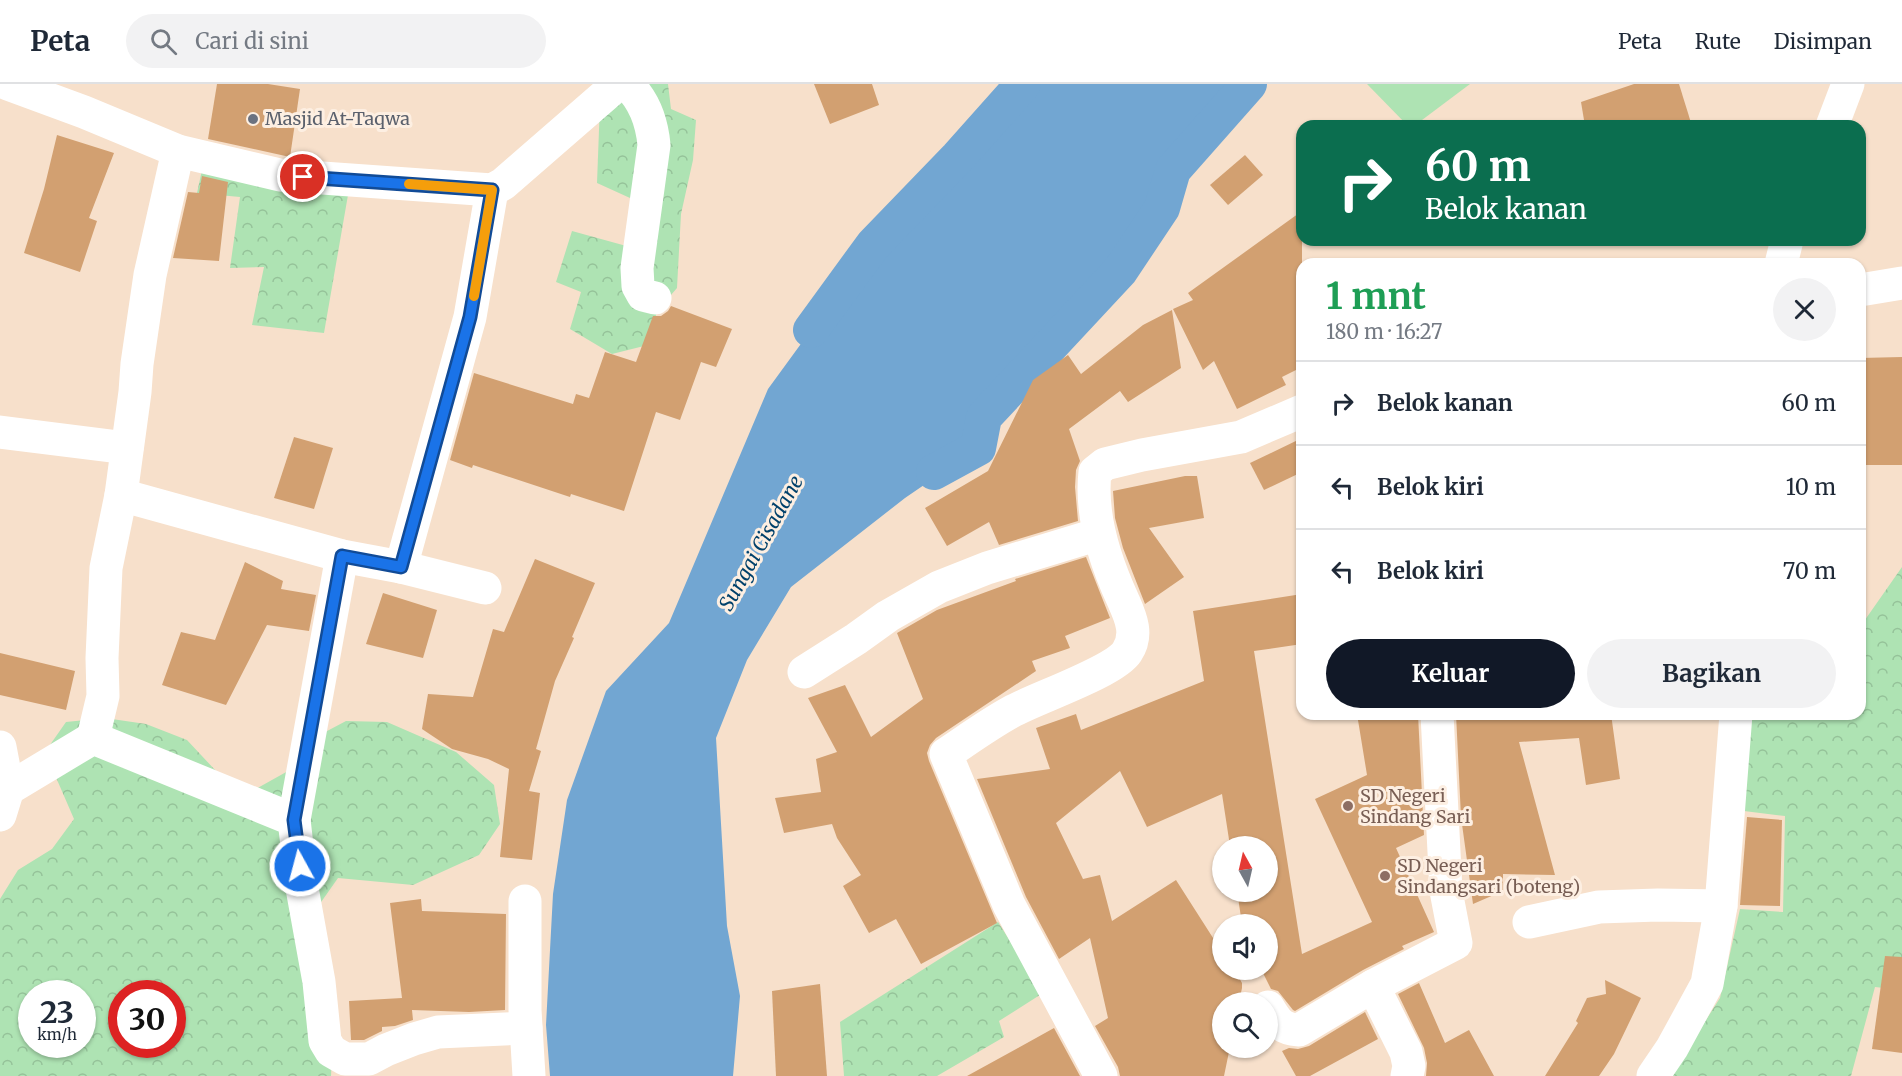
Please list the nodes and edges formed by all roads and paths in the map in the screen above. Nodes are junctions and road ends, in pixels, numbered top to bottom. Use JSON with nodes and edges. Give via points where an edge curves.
{"nodes":[{"id":1,"x":8,"y":84,"type":"edge"},
{"id":2,"x":618,"y":84,"type":"edge"},
{"id":3,"x":627,"y":84,"type":"edge"},
{"id":4,"x":1848,"y":84,"type":"edge"},
{"id":5,"x":1834,"y":120,"type":"edge"},
{"id":6,"x":178,"y":151,"type":"junction"},
{"id":7,"x":492,"y":190,"type":"junction"},
{"id":8,"x":1902,"y":283,"type":"edge"},
{"id":9,"x":1866,"y":289,"type":"edge"},
{"id":10,"x":655,"y":298,"type":"dead end"},
{"id":11,"x":1296,"y":414,"type":"edge"},
{"id":12,"x":0,"y":432,"type":"edge"},
{"id":13,"x":127,"y":448,"type":"junction"},
{"id":14,"x":121,"y":495,"type":"junction"},
{"id":15,"x":1099,"y":534,"type":"junction"},
{"id":16,"x":342,"y":556,"type":"junction"},
{"id":17,"x":401,"y":567,"type":"junction"},
{"id":18,"x":485,"y":588,"type":"dead end"},
{"id":19,"x":804,"y":672,"type":"dead end"},
{"id":20,"x":1437,"y":720,"type":"edge"},
{"id":21,"x":1736,"y":720,"type":"edge"},
{"id":22,"x":93,"y":738,"type":"junction"},
{"id":23,"x":0,"y":747,"type":"edge"},
{"id":24,"x":4,"y":802,"type":"edge"},
{"id":25,"x":294,"y":820,"type":"junction"},
{"id":26,"x":525,"y":901,"type":"dead end"},
{"id":27,"x":1720,"y":906,"type":"junction"},
{"id":28,"x":1529,"y":922,"type":"dead end"},
{"id":29,"x":1373,"y":986,"type":"junction"},
{"id":30,"x":1278,"y":1023,"type":"edge"},
{"id":31,"x":526,"y":1028,"type":"junction"},
{"id":32,"x":529,"y":1076,"type":"edge"},
{"id":33,"x":1101,"y":1076,"type":"edge"},
{"id":34,"x":1407,"y":1076,"type":"edge"},
{"id":35,"x":1653,"y":1076,"type":"edge"}],
"edges":[{"from":1,"to":6,"type":"street"},
{"from":2,"to":7,"type":"street"},
{"from":3,"to":10,"type":"street","via":[[652,128],[654,145],[637,268],[643,295]]},
{"from":4,"to":5,"type":"street"},
{"from":6,"to":7,"type":"street","via":[[279,175]]},
{"from":6,"to":13,"type":"street","via":[[150,275]]},
{"from":7,"to":17,"type":"street","via":[[470,317]]},
{"from":8,"to":9,"type":"street"},
{"from":11,"to":15,"type":"street","via":[[1242,437],[1105,464],[1095,472]]},
{"from":12,"to":13,"type":"street"},
{"from":13,"to":14,"type":"street"},
{"from":14,"to":16,"type":"street"},
{"from":14,"to":22,"type":"street","via":[[106,568],[102,696]]},
{"from":15,"to":19,"type":"street","via":[[939,587]]},
{"from":15,"to":33,"type":"street","via":[[1132,621],[1133,634],[1127,651],[1113,665],[1011,712],[946,754],[1009,904]]},
{"from":16,"to":17,"type":"street"},
{"from":16,"to":25,"type":"street"},
{"from":17,"to":18,"type":"street"},
{"from":20,"to":29,"type":"street","via":[[1446,891],[1456,943]]},
{"from":21,"to":27,"type":"street"},
{"from":22,"to":24,"type":"street"},
{"from":22,"to":25,"type":"street"},
{"from":23,"to":24,"type":"street"},
{"from":25,"to":31,"type":"street","via":[[325,1041],[331,1051],[345,1059],[369,1059],[438,1032]]},
{"from":26,"to":31,"type":"street"},
{"from":27,"to":28,"type":"street","via":[[1599,907]]},
{"from":27,"to":35,"type":"street","via":[[1707,984]]},
{"from":29,"to":30,"type":"street","via":[[1299,1030]]},
{"from":29,"to":34,"type":"street","via":[[1406,1052]]},
{"from":31,"to":32,"type":"street"}]}
